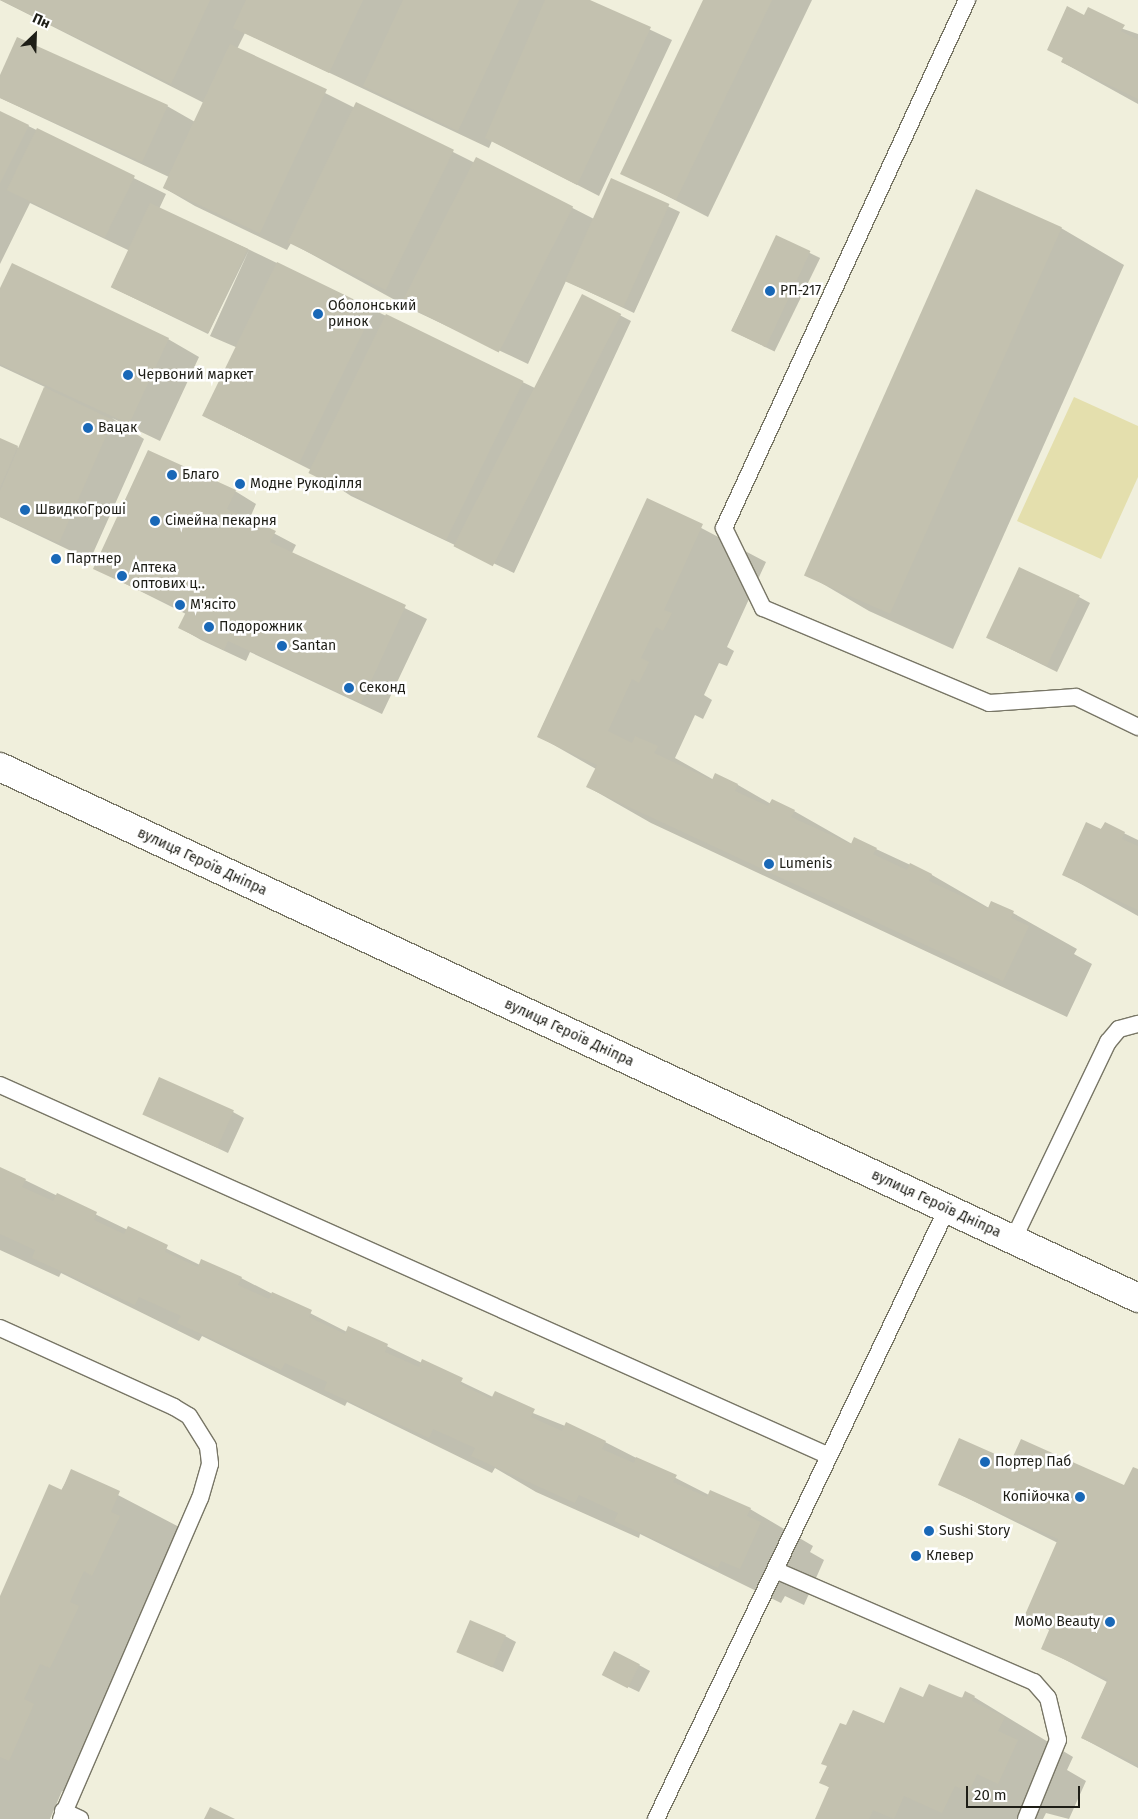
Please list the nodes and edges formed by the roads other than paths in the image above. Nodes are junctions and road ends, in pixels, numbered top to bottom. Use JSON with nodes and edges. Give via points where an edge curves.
{"nodes":[{"id":1,"x":967,"y":0,"type":"edge"},
{"id":2,"x":1138,"y":727,"type":"edge"},
{"id":3,"x":0,"y":767,"type":"edge"},
{"id":4,"x":1138,"y":1024,"type":"edge"},
{"id":5,"x":0,"y":1085,"type":"edge"},
{"id":6,"x":947,"y":1209,"type":"junction"},
{"id":7,"x":1013,"y":1240,"type":"junction"},
{"id":8,"x":1138,"y":1298,"type":"edge"},
{"id":9,"x":0,"y":1328,"type":"edge"},
{"id":10,"x":829,"y":1456,"type":"junction"},
{"id":11,"x":775,"y":1570,"type":"junction"},
{"id":12,"x":62,"y":1815,"type":"edge"},
{"id":13,"x":80,"y":1819,"type":"edge"},
{"id":14,"x":656,"y":1819,"type":"edge"},
{"id":15,"x":1026,"y":1819,"type":"edge"}],
"edges":[{"from":1,"to":2,"type":"lane","via":[[724,528],[763,608],[989,703],[1076,697]]},
{"from":3,"to":6,"type":"main road","name":"вулиця Героїв Дніпра"},
{"from":4,"to":7,"type":"lane","via":[[1119,1029],[1108,1042]]},
{"from":5,"to":10,"type":"lane"},
{"from":6,"to":7,"type":"main road","name":"вулиця Героїв Дніпра"},
{"from":6,"to":10,"type":"lane"},
{"from":7,"to":8,"type":"main road","name":"вулиця Героїв Дніпра"},
{"from":9,"to":12,"type":"lane","via":[[174,1407],[189,1416],[208,1447],[210,1464],[200,1498]]},
{"from":10,"to":11,"type":"lane"},
{"from":11,"to":14,"type":"lane"},
{"from":11,"to":15,"type":"lane","via":[[1034,1682],[1048,1698],[1058,1740]]},
{"from":12,"to":13,"type":"lane"}]}
